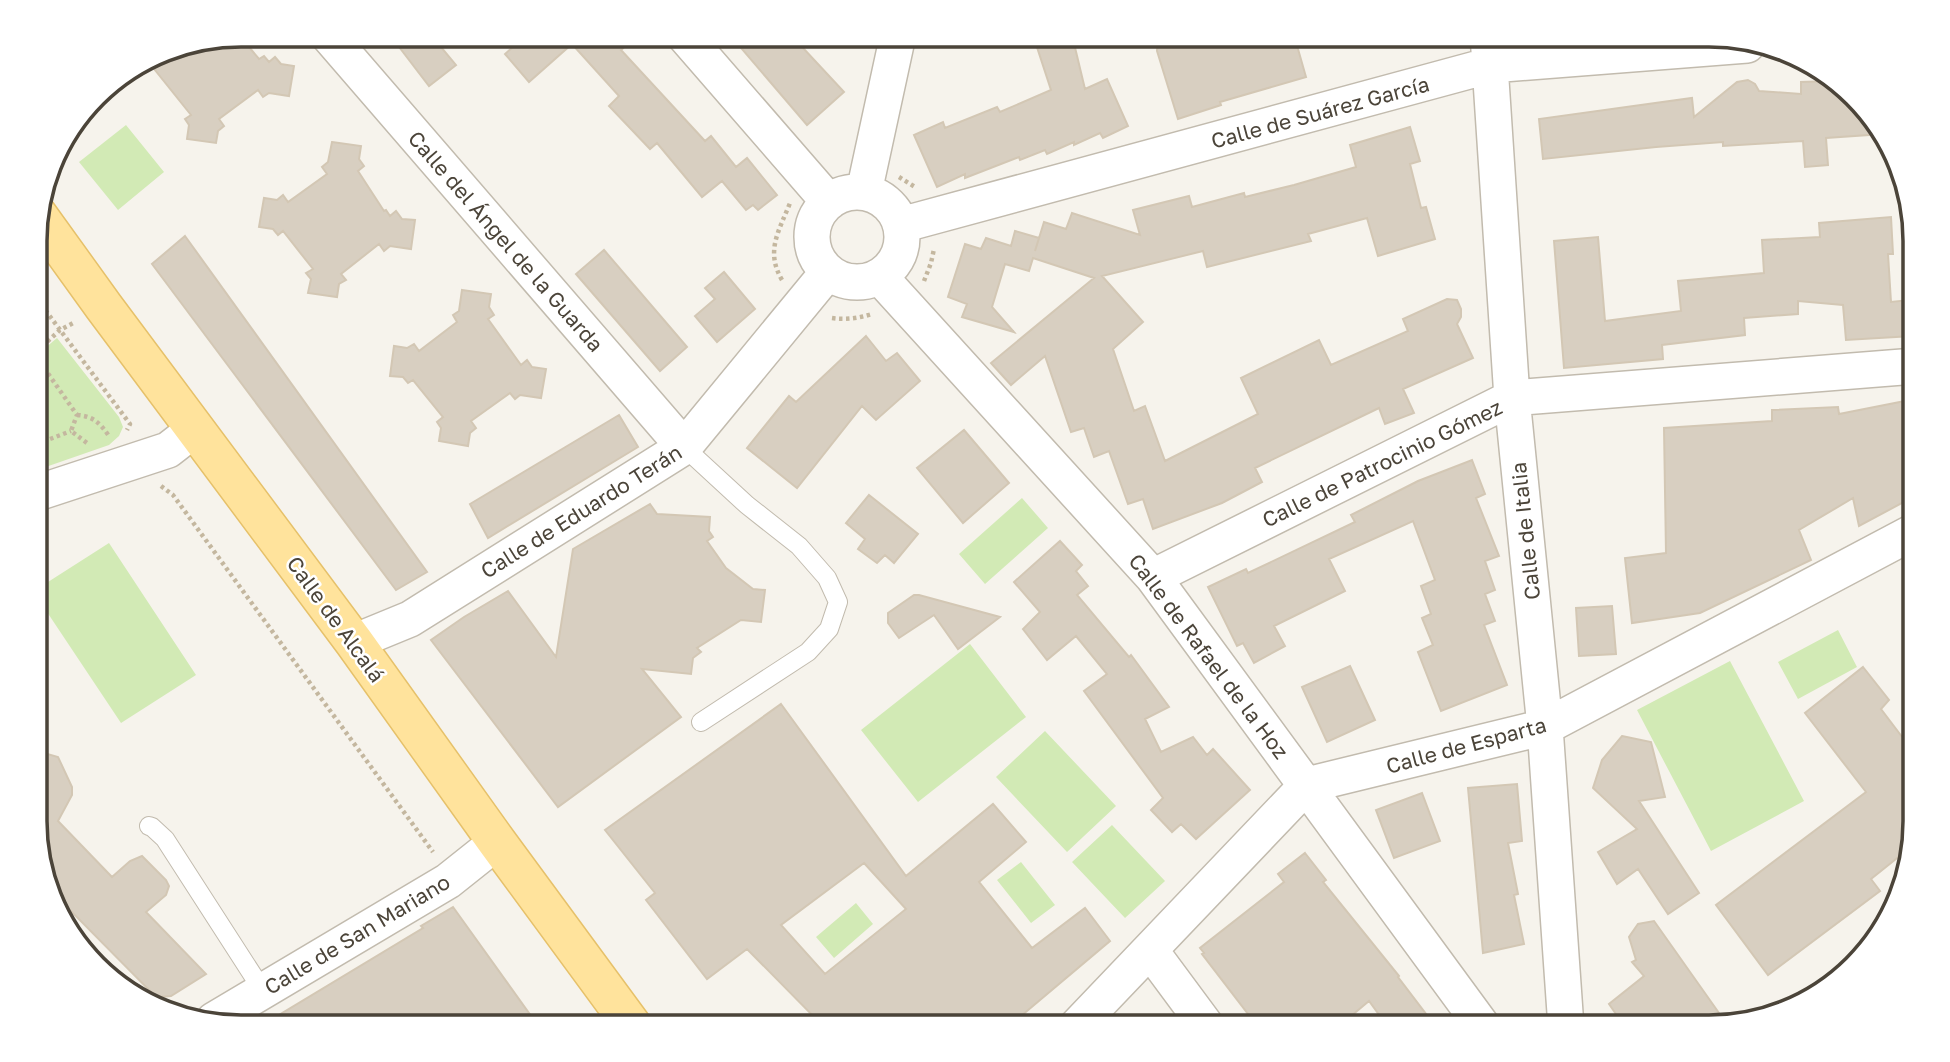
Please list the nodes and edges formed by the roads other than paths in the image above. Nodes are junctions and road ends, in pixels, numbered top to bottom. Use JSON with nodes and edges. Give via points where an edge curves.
{"nodes":[{"id":1,"x":338,"y":47,"type":"edge"},
{"id":2,"x":694,"y":47,"type":"edge"},
{"id":3,"x":895,"y":47,"type":"edge"},
{"id":4,"x":1645,"y":47,"type":"edge"},
{"id":5,"x":1490,"y":50,"type":"edge"},
{"id":6,"x":864,"y":192,"type":"junction"},
{"id":7,"x":829,"y":202,"type":"junction"},
{"id":8,"x":901,"y":225,"type":"junction"},
{"id":9,"x":48,"y":229,"type":"edge"},
{"id":10,"x":828,"y":272,"type":"junction"},
{"id":11,"x":880,"y":276,"type":"junction"},
{"id":12,"x":1903,"y":367,"type":"edge"},
{"id":13,"x":1512,"y":398,"type":"junction"},
{"id":14,"x":195,"y":429,"type":"junction"},
{"id":15,"x":684,"y":447,"type":"junction"},
{"id":16,"x":48,"y":491,"type":"edge"},
{"id":17,"x":1903,"y":537,"type":"edge"},
{"id":18,"x":1153,"y":577,"type":"junction"},
{"id":19,"x":354,"y":642,"type":"junction"},
{"id":20,"x":701,"y":722,"type":"dead end"},
{"id":21,"x":1545,"y":727,"type":"junction"},
{"id":22,"x":1307,"y":785,"type":"junction"},
{"id":23,"x":149,"y":826,"type":"dead end"},
{"id":24,"x":497,"y":842,"type":"junction"},
{"id":25,"x":1150,"y":950,"type":"junction"},
{"id":26,"x":263,"y":991,"type":"junction"},
{"id":27,"x":225,"y":1014,"type":"edge"},
{"id":28,"x":1088,"y":1014,"type":"edge"},
{"id":29,"x":1198,"y":1014,"type":"edge"},
{"id":30,"x":1474,"y":1014,"type":"edge"},
{"id":31,"x":1565,"y":1014,"type":"edge"},
{"id":32,"x":624,"y":1015,"type":"edge"}],
"edges":[{"from":1,"to":15,"type":"street","name":"Calle del Ángel de la Guarda"},
{"from":2,"to":7,"type":"street"},
{"from":3,"to":6,"type":"street"},
{"from":4,"to":5,"type":"street","name":"Calle de Suárez García"},
{"from":5,"to":8,"type":"street","name":"Calle de Suárez García"},
{"from":5,"to":13,"type":"street","name":"Calle de Italia"},
{"from":6,"to":7,"type":"street","via":[[839,195]]},
{"from":6,"to":8,"type":"street","via":[[887,203]]},
{"from":7,"to":10,"type":"street","via":[[814,223],[812,237],[813,250]]},
{"from":8,"to":11,"type":"street","via":[[900,254]]},
{"from":9,"to":14,"type":"main road","name":"Calle de Alcalá"},
{"from":10,"to":11,"type":"street","via":[[853,283]]},
{"from":10,"to":15,"type":"street","name":"Calle de Eduardo Terán"},
{"from":11,"to":18,"type":"street","name":"Calle de Rafael de la Hoz"},
{"from":12,"to":13,"type":"street","name":"Calle de Patrocinio Gómez"},
{"from":13,"to":18,"type":"street","name":"Calle de Patrocinio Gómez"},
{"from":13,"to":21,"type":"street","name":"Calle de Italia"},
{"from":14,"to":16,"type":"street","via":[[168,450]]},
{"from":14,"to":19,"type":"main road","name":"Calle de Alcalá"},
{"from":15,"to":19,"type":"street","name":"Calle de Eduardo Terán","via":[[410,620]]},
{"from":15,"to":20,"type":"lane","via":[[799,546],[827,578],[838,602],[829,629],[808,652]]},
{"from":17,"to":21,"type":"street","name":"Calle de Esparta"},
{"from":18,"to":22,"type":"street","name":"Calle de Rafael de la Hoz"},
{"from":19,"to":24,"type":"main road","name":"Calle de Alcalá"},
{"from":21,"to":22,"type":"street","name":"Calle de Esparta"},
{"from":21,"to":31,"type":"street","name":"Calle de Italia"},
{"from":22,"to":25,"type":"street"},
{"from":22,"to":30,"type":"street","name":"Calle de Rafael de la Hoz"},
{"from":23,"to":26,"type":"lane","via":[[165,839]]},
{"from":24,"to":26,"type":"street","name":"Calle de San Mariano","via":[[448,881]]},
{"from":24,"to":32,"type":"main road","name":"Calle de Alcalá"},
{"from":25,"to":28,"type":"street"},
{"from":25,"to":29,"type":"street"},
{"from":26,"to":27,"type":"street","name":"Calle de San Mariano"}]}
